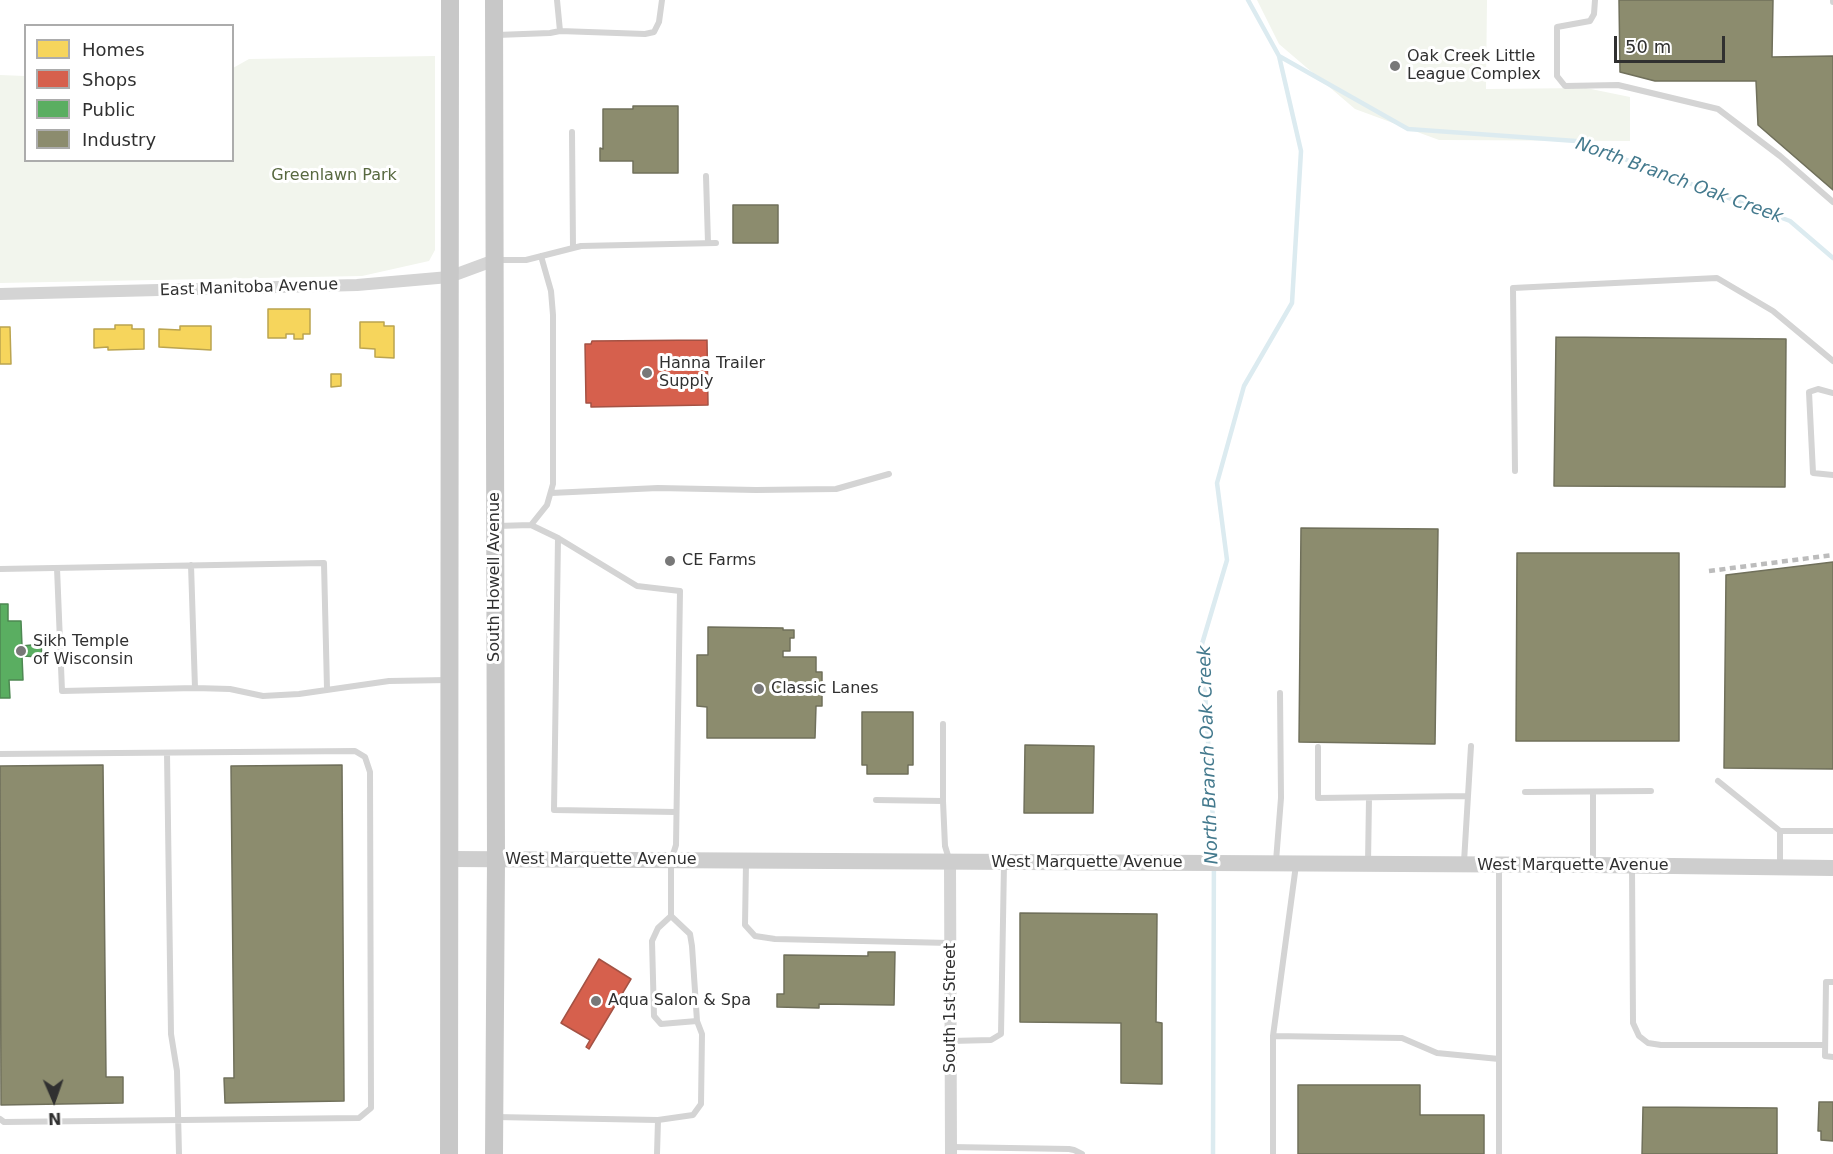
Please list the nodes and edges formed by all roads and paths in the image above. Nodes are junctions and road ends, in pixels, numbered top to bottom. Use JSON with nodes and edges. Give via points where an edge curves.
{"nodes":[{"id":1,"x":450,"y":0,"type":"edge"},
{"id":2,"x":494,"y":0,"type":"edge"},
{"id":3,"x":557,"y":0,"type":"edge"},
{"id":4,"x":662,"y":0,"type":"edge"},
{"id":5,"x":1595,"y":0,"type":"edge"},
{"id":6,"x":560,"y":31,"type":"junction"},
{"id":7,"x":494,"y":35,"type":"junction"},
{"id":8,"x":572,"y":132,"type":"dead end"},
{"id":9,"x":706,"y":176,"type":"dead end"},
{"id":10,"x":1833,"y":201,"type":"edge"},
{"id":11,"x":708,"y":243,"type":"junction"},
{"id":12,"x":716,"y":243,"type":"dead end"},
{"id":13,"x":573,"y":248,"type":"junction"},
{"id":14,"x":541,"y":256,"type":"junction"},
{"id":15,"x":495,"y":261,"type":"junction"},
{"id":16,"x":449,"y":277,"type":"junction"},
{"id":17,"x":0,"y":294,"type":"edge"},
{"id":18,"x":1833,"y":361,"type":"edge"},
{"id":19,"x":1833,"y":393,"type":"edge"},
{"id":20,"x":1515,"y":471,"type":"dead end"},
{"id":21,"x":889,"y":474,"type":"dead end"},
{"id":22,"x":1833,"y":475,"type":"edge"},
{"id":23,"x":550,"y":493,"type":"junction"},
{"id":24,"x":531,"y":525,"type":"junction"},
{"id":25,"x":495,"y":526,"type":"junction"},
{"id":26,"x":558,"y":538,"type":"junction"},
{"id":27,"x":191,"y":565,"type":"junction"},
{"id":28,"x":57,"y":568,"type":"junction"},
{"id":29,"x":0,"y":569,"type":"edge"},
{"id":30,"x":448,"y":680,"type":"junction"},
{"id":31,"x":195,"y":688,"type":"junction"},
{"id":32,"x":327,"y":689,"type":"junction"},
{"id":33,"x":1280,"y":693,"type":"dead end"},
{"id":34,"x":943,"y":724,"type":"dead end"},
{"id":35,"x":1471,"y":746,"type":"dead end"},
{"id":36,"x":1318,"y":747,"type":"dead end"},
{"id":37,"x":167,"y":753,"type":"junction"},
{"id":38,"x":0,"y":754,"type":"edge"},
{"id":39,"x":1718,"y":781,"type":"dead end"},
{"id":40,"x":1650,"y":791,"type":"dead end"},
{"id":41,"x":1525,"y":792,"type":"dead end"},
{"id":42,"x":1593,"y":792,"type":"junction"},
{"id":43,"x":1467,"y":796,"type":"junction"},
{"id":44,"x":1369,"y":798,"type":"junction"},
{"id":45,"x":876,"y":800,"type":"dead end"},
{"id":46,"x":943,"y":801,"type":"junction"},
{"id":47,"x":676,"y":812,"type":"junction"},
{"id":48,"x":1780,"y":831,"type":"junction"},
{"id":49,"x":1833,"y":831,"type":"edge"},
{"id":50,"x":449,"y":859,"type":"junction"},
{"id":51,"x":496,"y":860,"type":"junction"},
{"id":52,"x":671,"y":861,"type":"junction"},
{"id":53,"x":746,"y":861,"type":"junction"},
{"id":54,"x":950,"y":863,"type":"junction"},
{"id":55,"x":1005,"y":863,"type":"junction"},
{"id":56,"x":1276,"y":864,"type":"junction"},
{"id":57,"x":1296,"y":864,"type":"junction"},
{"id":58,"x":1368,"y":864,"type":"junction"},
{"id":59,"x":1464,"y":865,"type":"junction"},
{"id":60,"x":1499,"y":865,"type":"junction"},
{"id":61,"x":1593,"y":865,"type":"junction"},
{"id":62,"x":1632,"y":866,"type":"junction"},
{"id":63,"x":1780,"y":867,"type":"junction"},
{"id":64,"x":1833,"y":868,"type":"edge"},
{"id":65,"x":671,"y":916,"type":"junction"},
{"id":66,"x":950,"y":943,"type":"junction"},
{"id":67,"x":1833,"y":982,"type":"edge"},
{"id":68,"x":697,"y":1022,"type":"junction"},
{"id":69,"x":1274,"y":1036,"type":"junction"},
{"id":70,"x":951,"y":1041,"type":"junction"},
{"id":71,"x":1825,"y":1045,"type":"junction"},
{"id":72,"x":1833,"y":1056,"type":"edge"},
{"id":73,"x":1499,"y":1059,"type":"junction"},
{"id":74,"x":494,"y":1117,"type":"junction"},
{"id":75,"x":0,"y":1119,"type":"edge"},
{"id":76,"x":178,"y":1120,"type":"junction"},
{"id":77,"x":658,"y":1120,"type":"junction"},
{"id":78,"x":951,"y":1150,"type":"edge"},
{"id":79,"x":179,"y":1154,"type":"edge"},
{"id":80,"x":449,"y":1154,"type":"edge"},
{"id":81,"x":494,"y":1154,"type":"edge"},
{"id":82,"x":657,"y":1154,"type":"edge"},
{"id":83,"x":1082,"y":1154,"type":"edge"},
{"id":84,"x":1274,"y":1154,"type":"edge"},
{"id":85,"x":1499,"y":1154,"type":"edge"}],
"edges":[{"from":1,"to":16,"type":"main road"},
{"from":2,"to":7,"type":"main road","name":"South Howell Avenue"},
{"from":3,"to":6,"type":"lane"},
{"from":4,"to":6,"type":"lane","via":[[654,32]]},
{"from":5,"to":10,"type":"lane","via":[[1590,21],[1557,27],[1557,76],[1565,86],[1618,85],[1718,109]]},
{"from":6,"to":7,"type":"lane"},
{"from":7,"to":15,"type":"main road","name":"South Howell Avenue"},
{"from":8,"to":13,"type":"lane"},
{"from":9,"to":11,"type":"lane"},
{"from":11,"to":12,"type":"lane"},
{"from":11,"to":13,"type":"lane"},
{"from":13,"to":14,"type":"lane"},
{"from":14,"to":15,"type":"lane"},
{"from":14,"to":23,"type":"lane","via":[[553,315]]},
{"from":15,"to":16,"type":"street","name":"East Manitoba Avenue"},
{"from":15,"to":25,"type":"main road","name":"South Howell Avenue"},
{"from":16,"to":17,"type":"street","name":"East Manitoba Avenue","via":[[345,285]]},
{"from":16,"to":30,"type":"main road"},
{"from":18,"to":20,"type":"lane","via":[[1773,311],[1717,278],[1513,288]]},
{"from":19,"to":22,"type":"lane","via":[[1818,389],[1809,392],[1813,473]]},
{"from":21,"to":23,"type":"lane","via":[[836,489],[658,488]]},
{"from":23,"to":24,"type":"lane","via":[[547,505]]},
{"from":24,"to":25,"type":"lane"},
{"from":24,"to":26,"type":"lane"},
{"from":25,"to":51,"type":"main road","name":"South Howell Avenue"},
{"from":26,"to":47,"type":"lane","via":[[637,586],[680,591]]},
{"from":26,"to":47,"type":"lane","via":[[554,810]]},
{"from":27,"to":28,"type":"lane"},
{"from":27,"to":31,"type":"lane"},
{"from":27,"to":32,"type":"lane","via":[[324,563]]},
{"from":28,"to":29,"type":"lane"},
{"from":28,"to":31,"type":"lane","via":[[62,691]]},
{"from":30,"to":32,"type":"lane","via":[[390,681]]},
{"from":30,"to":50,"type":"main road"},
{"from":31,"to":32,"type":"lane","via":[[230,689],[263,696]]},
{"from":33,"to":56,"type":"lane","via":[[1281,798]]},
{"from":34,"to":46,"type":"lane"},
{"from":35,"to":43,"type":"lane"},
{"from":36,"to":44,"type":"lane","via":[[1318,798]]},
{"from":37,"to":38,"type":"lane"},
{"from":37,"to":76,"type":"lane","via":[[171,1034]]},
{"from":37,"to":76,"type":"lane","via":[[355,751],[365,757],[370,772],[371,1108],[359,1118]]},
{"from":39,"to":48,"type":"lane"},
{"from":40,"to":42,"type":"lane"},
{"from":41,"to":42,"type":"lane"},
{"from":42,"to":61,"type":"lane"},
{"from":43,"to":44,"type":"lane"},
{"from":43,"to":59,"type":"lane"},
{"from":44,"to":58,"type":"lane"},
{"from":45,"to":46,"type":"lane"},
{"from":46,"to":54,"type":"lane","via":[[945,846]]},
{"from":47,"to":52,"type":"lane","via":[[676,844]]},
{"from":48,"to":49,"type":"lane"},
{"from":48,"to":63,"type":"lane"},
{"from":50,"to":51,"type":"street","name":"West Marquette Avenue"},
{"from":50,"to":80,"type":"main road"},
{"from":51,"to":52,"type":"street","name":"West Marquette Avenue"},
{"from":51,"to":74,"type":"main road","name":"South Howell Avenue"},
{"from":52,"to":53,"type":"street","name":"West Marquette Avenue"},
{"from":52,"to":65,"type":"lane"},
{"from":53,"to":54,"type":"street","name":"West Marquette Avenue"},
{"from":53,"to":66,"type":"lane","via":[[745,925],[754,936]]},
{"from":54,"to":55,"type":"street","name":"West Marquette Avenue"},
{"from":54,"to":66,"type":"street","name":"South 1st Street"},
{"from":55,"to":56,"type":"street","name":"West Marquette Avenue"},
{"from":55,"to":70,"type":"lane","via":[[1001,1034],[991,1040]]},
{"from":56,"to":57,"type":"street","name":"West Marquette Avenue"},
{"from":57,"to":58,"type":"street","name":"West Marquette Avenue"},
{"from":57,"to":69,"type":"lane"},
{"from":58,"to":59,"type":"street","name":"West Marquette Avenue"},
{"from":59,"to":60,"type":"street","name":"West Marquette Avenue"},
{"from":60,"to":61,"type":"street","name":"West Marquette Avenue"},
{"from":60,"to":73,"type":"lane"},
{"from":61,"to":62,"type":"street","name":"West Marquette Avenue"},
{"from":62,"to":63,"type":"street","name":"West Marquette Avenue"},
{"from":62,"to":71,"type":"lane","via":[[1633,1023],[1639,1036],[1661,1045]]},
{"from":63,"to":64,"type":"street","name":"West Marquette Avenue"},
{"from":65,"to":68,"type":"lane","via":[[690,934]]},
{"from":65,"to":68,"type":"lane","via":[[658,928],[652,941],[654,1016],[661,1024]]},
{"from":66,"to":70,"type":"street","name":"South 1st Street"},
{"from":67,"to":71,"type":"lane","via":[[1826,982]]},
{"from":68,"to":77,"type":"lane","via":[[702,1034],[701,1104],[693,1115]]},
{"from":69,"to":73,"type":"lane","via":[[1402,1038],[1437,1053]]},
{"from":69,"to":84,"type":"lane"},
{"from":70,"to":78,"type":"street","name":"South 1st Street"},
{"from":71,"to":72,"type":"lane","via":[[1825,1056]]},
{"from":73,"to":85,"type":"lane"},
{"from":74,"to":77,"type":"lane"},
{"from":74,"to":81,"type":"main road","name":"South Howell Avenue"},
{"from":75,"to":76,"type":"lane"},
{"from":76,"to":79,"type":"lane"},
{"from":77,"to":82,"type":"lane"},
{"from":78,"to":83,"type":"lane","via":[[1069,1149]]}]}
